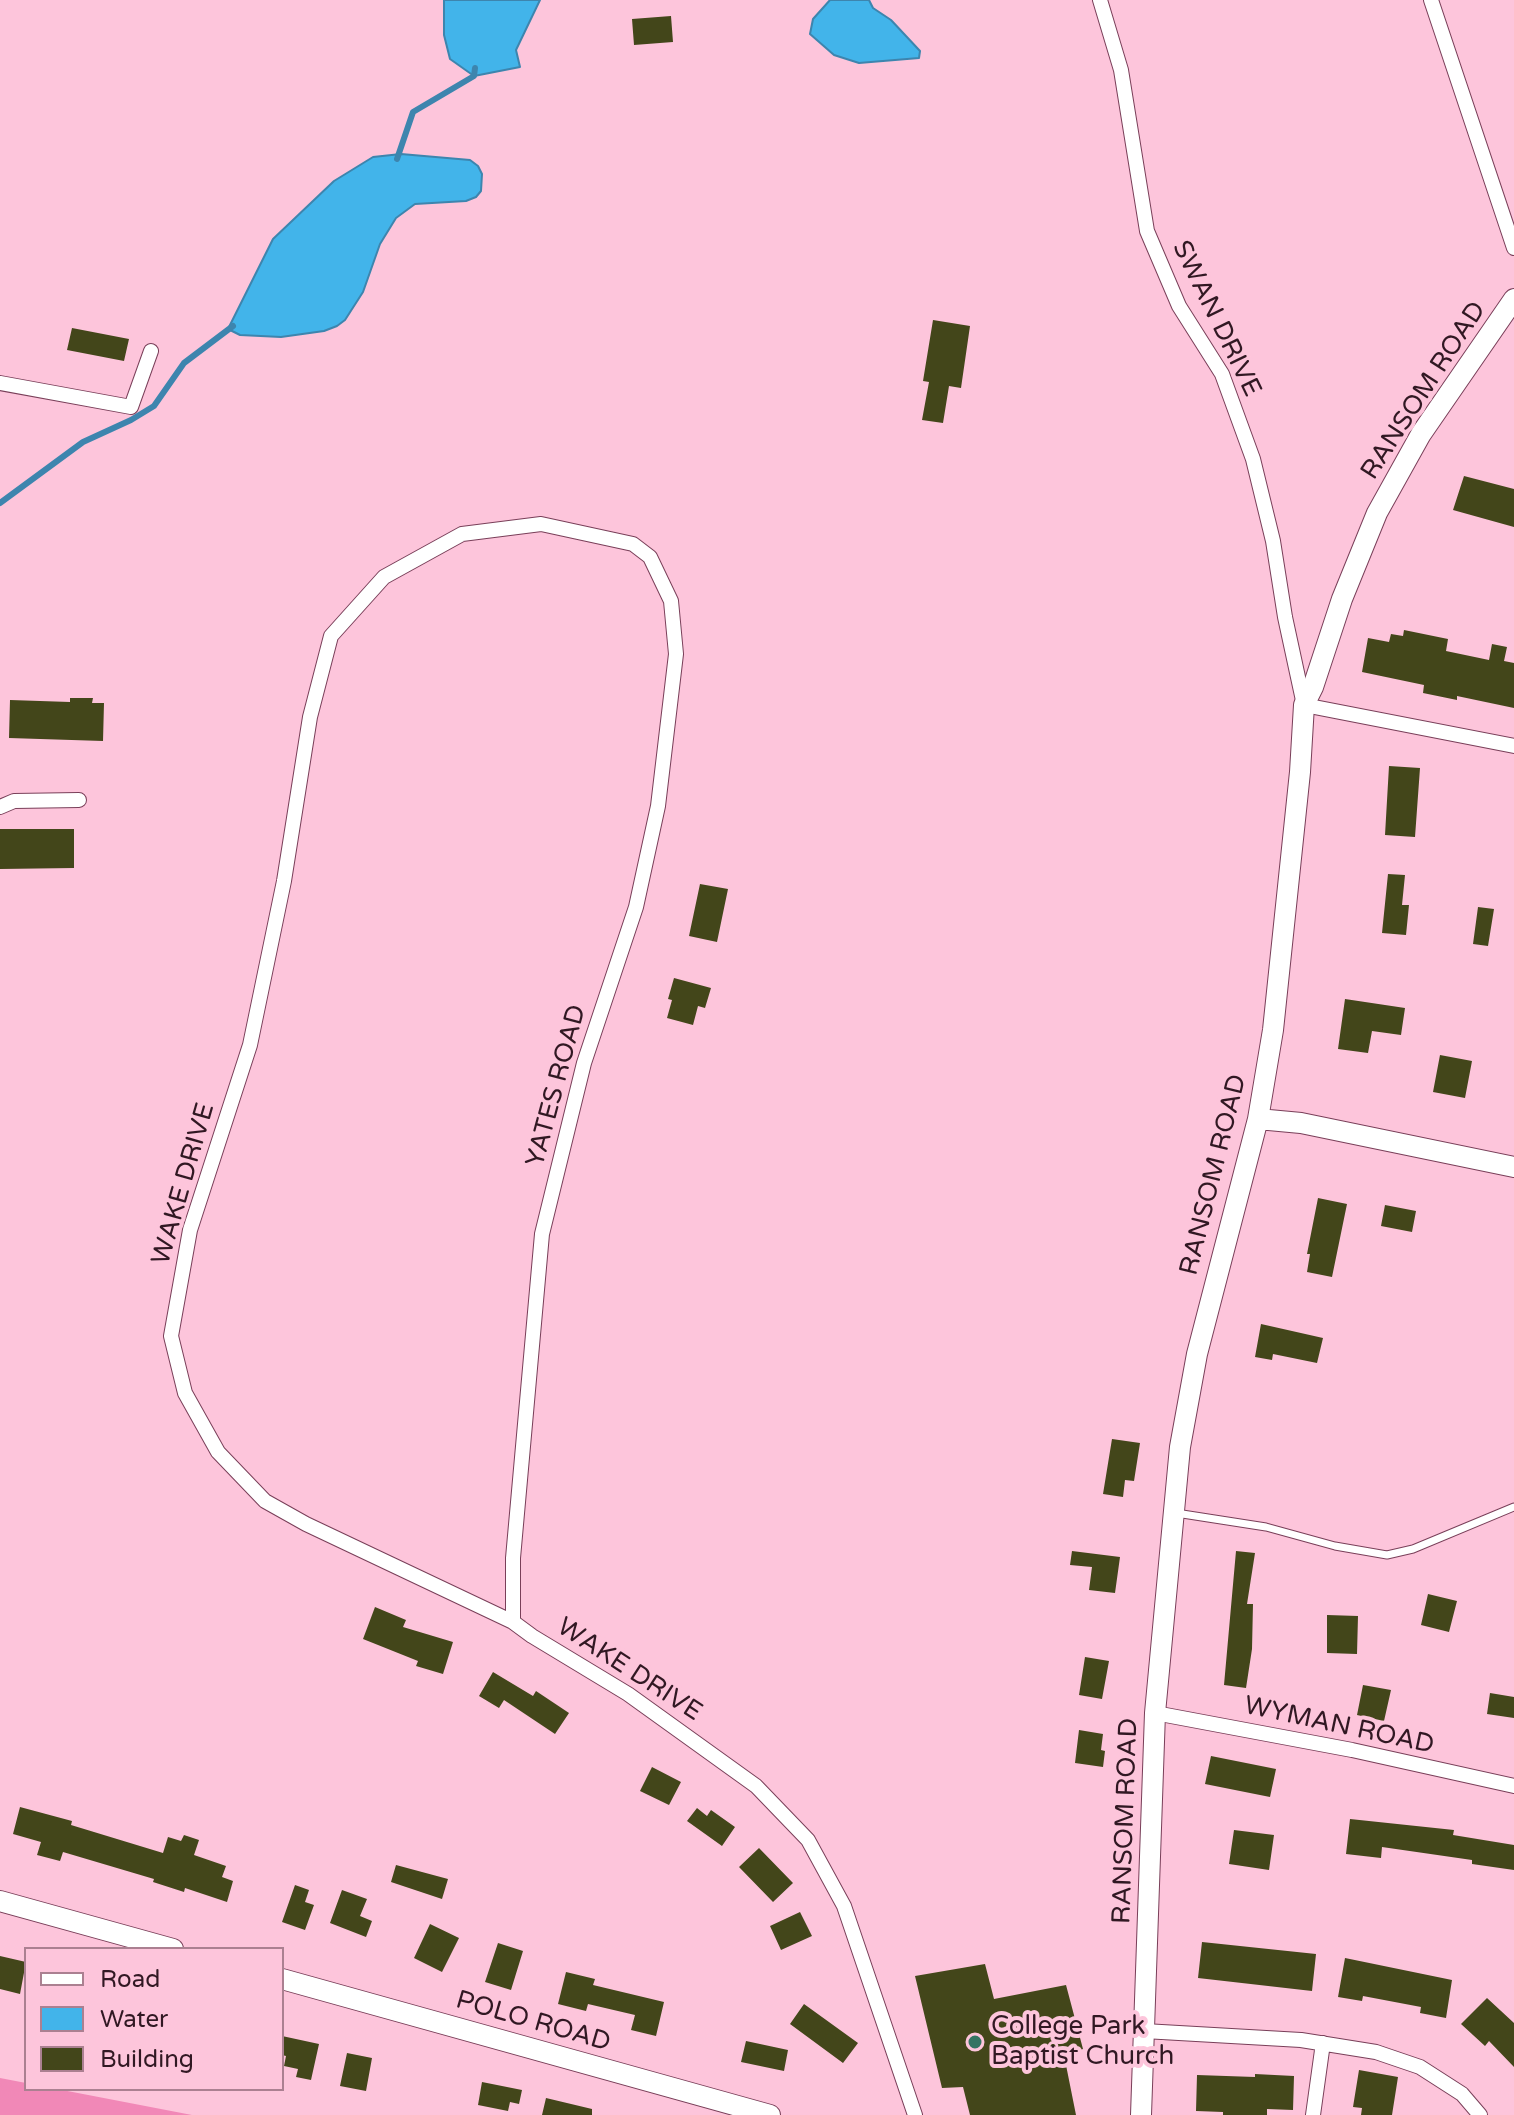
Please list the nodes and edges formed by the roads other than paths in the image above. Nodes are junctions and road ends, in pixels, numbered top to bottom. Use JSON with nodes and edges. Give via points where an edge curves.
{"nodes":[{"id":1,"x":1100,"y":0,"type":"edge"},
{"id":2,"x":1431,"y":0,"type":"edge"},
{"id":3,"x":1514,"y":248,"type":"edge"},
{"id":4,"x":1514,"y":299,"type":"edge"},
{"id":5,"x":151,"y":351,"type":"dead end"},
{"id":6,"x":0,"y":383,"type":"edge"},
{"id":7,"x":657,"y":571,"type":"joint"},
{"id":8,"x":1304,"y":705,"type":"junction"},
{"id":9,"x":1514,"y":746,"type":"edge"},
{"id":10,"x":79,"y":800,"type":"dead end"},
{"id":11,"x":0,"y":807,"type":"edge"},
{"id":12,"x":1258,"y":1119,"type":"junction"},
{"id":13,"x":1514,"y":1167,"type":"edge"},
{"id":14,"x":1514,"y":1507,"type":"edge"},
{"id":15,"x":1173,"y":1512,"type":"junction"},
{"id":16,"x":513,"y":1622,"type":"junction"},
{"id":17,"x":1155,"y":1713,"type":"junction"},
{"id":18,"x":1514,"y":1786,"type":"edge"},
{"id":19,"x":0,"y":1901,"type":"edge"},
{"id":20,"x":166,"y":1947,"type":"edge"},
{"id":21,"x":284,"y":1980,"type":"edge"},
{"id":22,"x":1144,"y":2031,"type":"junction"},
{"id":23,"x":1323,"y":2043,"type":"junction"},
{"id":24,"x":770,"y":2115,"type":"edge"},
{"id":25,"x":915,"y":2115,"type":"edge"},
{"id":26,"x":1141,"y":2115,"type":"edge"},
{"id":27,"x":1313,"y":2115,"type":"edge"},
{"id":28,"x":1480,"y":2115,"type":"edge"}],
"edges":[{"from":1,"to":8,"type":"street","name":"SWAN DRIVE","via":[[1121,70],[1147,231],[1179,306],[1222,374],[1253,459]]},
{"from":2,"to":3,"type":"street"},
{"from":4,"to":8,"type":"street","name":"RANSOM ROAD","via":[[1421,434],[1377,513]]},
{"from":5,"to":6,"type":"street","via":[[131,407]]},
{"from":7,"to":16,"type":"street","name":"YATES ROAD","via":[[671,601],[676,654],[658,806],[636,907],[584,1063],[542,1234],[513,1558]]},
{"from":7,"to":16,"type":"street","name":"WAKE DRIVE","via":[[650,557],[633,544],[541,524],[462,534],[384,577],[331,636],[310,717],[250,1045],[190,1230],[171,1336],[185,1393],[206,1431],[218,1452],[265,1501]]},
{"from":8,"to":9,"type":"street"},
{"from":8,"to":12,"type":"street","name":"RANSOM ROAD","via":[[1275,1016]]},
{"from":10,"to":11,"type":"street","via":[[14,801]]},
{"from":12,"to":13,"type":"street"},
{"from":12,"to":15,"type":"street","name":"RANSOM ROAD","via":[[1197,1354]]},
{"from":14,"to":15,"type":"lane","via":[[1387,1555]]},
{"from":15,"to":17,"type":"street","name":"RANSOM ROAD"},
{"from":16,"to":25,"type":"street","name":"WAKE DRIVE","via":[[628,1694],[756,1786],[808,1840],[844,1906]]},
{"from":17,"to":18,"type":"street","name":"WYMAN ROAD"},
{"from":17,"to":22,"type":"street","name":"RANSOM ROAD"},
{"from":19,"to":20,"type":"street"},
{"from":21,"to":24,"type":"street","name":"POLO ROAD"},
{"from":22,"to":23,"type":"street"},
{"from":22,"to":26,"type":"street","name":"RANSOM ROAD"},
{"from":23,"to":27,"type":"street"},
{"from":23,"to":28,"type":"street","via":[[1420,2067],[1462,2094]]}]}
